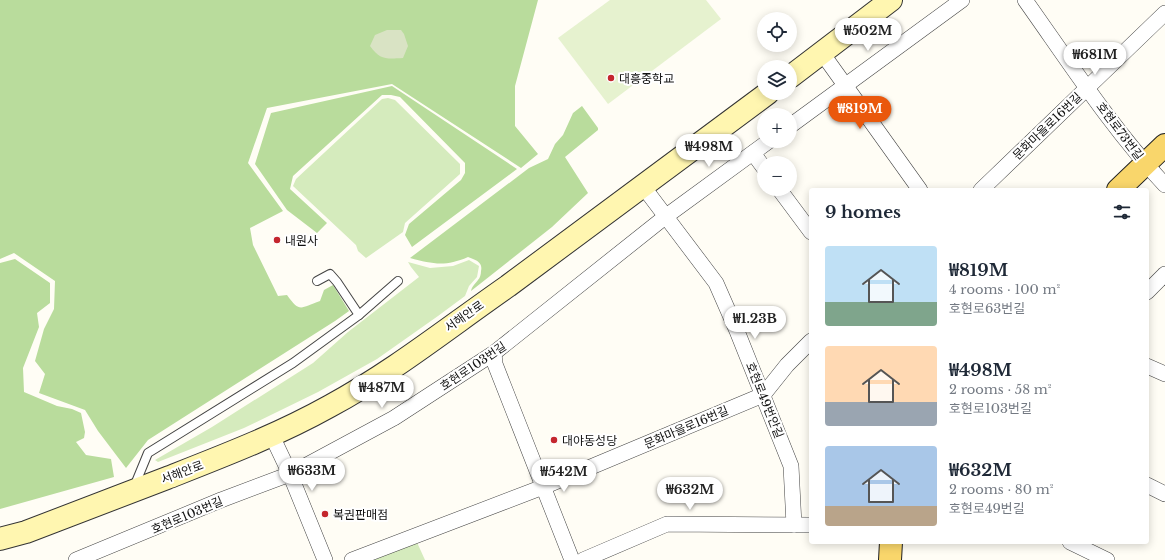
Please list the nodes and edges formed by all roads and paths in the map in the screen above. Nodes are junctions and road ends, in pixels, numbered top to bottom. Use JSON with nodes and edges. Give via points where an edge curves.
{"nodes":[{"id":1,"x":891,"y":0,"type":"edge"},
{"id":2,"x":962,"y":0,"type":"edge"},
{"id":3,"x":1025,"y":0,"type":"edge"},
{"id":4,"x":1165,"y":13,"type":"edge"},
{"id":5,"x":822,"y":53,"type":"junction"},
{"id":6,"x":797,"y":72,"type":"edge"},
{"id":7,"x":845,"y":86,"type":"junction"},
{"id":8,"x":1087,"y":87,"type":"junction"},
{"id":9,"x":759,"y":100,"type":"edge"},
{"id":10,"x":797,"y":121,"type":"edge"},
{"id":11,"x":1165,"y":145,"type":"edge"},
{"id":12,"x":760,"y":148,"type":"edge"},
{"id":13,"x":753,"y":153,"type":"junction"},
{"id":14,"x":757,"y":158,"type":"edge"},
{"id":15,"x":1146,"y":165,"type":"junction"},
{"id":16,"x":1165,"y":185,"type":"edge"},
{"id":17,"x":642,"y":186,"type":"junction"},
{"id":18,"x":919,"y":188,"type":"edge"},
{"id":19,"x":983,"y":188,"type":"edge"},
{"id":20,"x":1120,"y":188,"type":"edge"},
{"id":21,"x":784,"y":196,"type":"edge"},
{"id":22,"x":665,"y":217,"type":"junction"},
{"id":23,"x":809,"y":229,"type":"edge"},
{"id":24,"x":1164,"y":277,"type":"edge"},
{"id":25,"x":317,"y":281,"type":"dead end"},
{"id":26,"x":398,"y":281,"type":"dead end"},
{"id":27,"x":1149,"y":290,"type":"edge"},
{"id":28,"x":359,"y":315,"type":"junction"},
{"id":29,"x":809,"y":343,"type":"edge"},
{"id":30,"x":494,"y":353,"type":"junction"},
{"id":31,"x":763,"y":395,"type":"junction"},
{"id":32,"x":272,"y":436,"type":"junction"},
{"id":33,"x":290,"y":474,"type":"junction"},
{"id":34,"x":1149,"y":486,"type":"edge"},
{"id":35,"x":543,"y":487,"type":"junction"},
{"id":36,"x":133,"y":491,"type":"junction"},
{"id":37,"x":1165,"y":494,"type":"edge"},
{"id":38,"x":794,"y":525,"type":"junction"},
{"id":39,"x":809,"y":525,"type":"edge"},
{"id":40,"x":26,"y":532,"type":"junction"},
{"id":41,"x":0,"y":539,"type":"edge"},
{"id":42,"x":891,"y":544,"type":"edge"},
{"id":43,"x":1074,"y":544,"type":"edge"},
{"id":44,"x":0,"y":547,"type":"edge"},
{"id":45,"x":100,"y":556,"type":"edge"},
{"id":46,"x":76,"y":560,"type":"edge"},
{"id":47,"x":325,"y":560,"type":"edge"},
{"id":48,"x":352,"y":560,"type":"edge"},
{"id":49,"x":572,"y":560,"type":"edge"},
{"id":50,"x":583,"y":560,"type":"edge"},
{"id":51,"x":890,"y":560,"type":"edge"},
{"id":52,"x":1107,"y":560,"type":"edge"}],
"edges":[{"from":1,"to":5,"type":"main road"},
{"from":2,"to":7,"type":"street"},
{"from":3,"to":8,"type":"street","name":"호현로73번길"},
{"from":4,"to":8,"type":"street","name":"문화마을로16번길"},
{"from":5,"to":6,"type":"main road"},
{"from":5,"to":7,"type":"street"},
{"from":7,"to":10,"type":"street"},
{"from":7,"to":18,"type":"street"},
{"from":8,"to":15,"type":"street","name":"호현로73번길"},
{"from":8,"to":19,"type":"street","name":"문화마을로16번길"},
{"from":9,"to":17,"type":"main road","name":"서해안로"},
{"from":11,"to":15,"type":"main road"},
{"from":12,"to":13,"type":"street","name":"호현로103번길"},
{"from":13,"to":14,"type":"street"},
{"from":13,"to":22,"type":"street","name":"호현로103번길"},
{"from":15,"to":16,"type":"street","name":"호현로73번길"},
{"from":15,"to":20,"type":"main road"},
{"from":17,"to":22,"type":"street","name":"호현로49번안길"},
{"from":17,"to":32,"type":"main road","name":"서해안로","via":[[388,372],[331,406]]},
{"from":21,"to":23,"type":"street"},
{"from":22,"to":30,"type":"street","name":"호현로103번길"},
{"from":22,"to":31,"type":"street","name":"호현로49번안길","via":[[716,283]]},
{"from":24,"to":27,"type":"street"},
{"from":25,"to":28,"type":"lane","via":[[330,274]]},
{"from":26,"to":28,"type":"lane","name":"서해안로"},
{"from":28,"to":36,"type":"lane","name":"서해안로","via":[[293,363],[148,454]]},
{"from":29,"to":31,"type":"street","name":"문화마을로16번길"},
{"from":30,"to":33,"type":"street","name":"호현로103번길","via":[[394,418]]},
{"from":30,"to":35,"type":"street","via":[[495,364]]},
{"from":31,"to":35,"type":"street","name":"문화마을로16번길"},
{"from":31,"to":38,"type":"street","name":"호현로49번안길","via":[[791,466]]},
{"from":32,"to":33,"type":"street"},
{"from":32,"to":36,"type":"main road","name":"서해안로"},
{"from":33,"to":45,"type":"street","name":"호현로103번길","via":[[221,500]]},
{"from":33,"to":47,"type":"street"},
{"from":34,"to":37,"type":"street"},
{"from":35,"to":48,"type":"street","name":"문화마을로16번길"},
{"from":35,"to":49,"type":"street"},
{"from":36,"to":40,"type":"main road","name":"서해안로"},
{"from":38,"to":39,"type":"street"},
{"from":38,"to":50,"type":"street","via":[[667,524]]},
{"from":40,"to":41,"type":"main road","name":"서해안로"},
{"from":40,"to":44,"type":"main road","name":"서해안로"},
{"from":42,"to":51,"type":"main road"},
{"from":43,"to":52,"type":"street"},
{"from":45,"to":46,"type":"street","name":"호현로103번길"}]}
